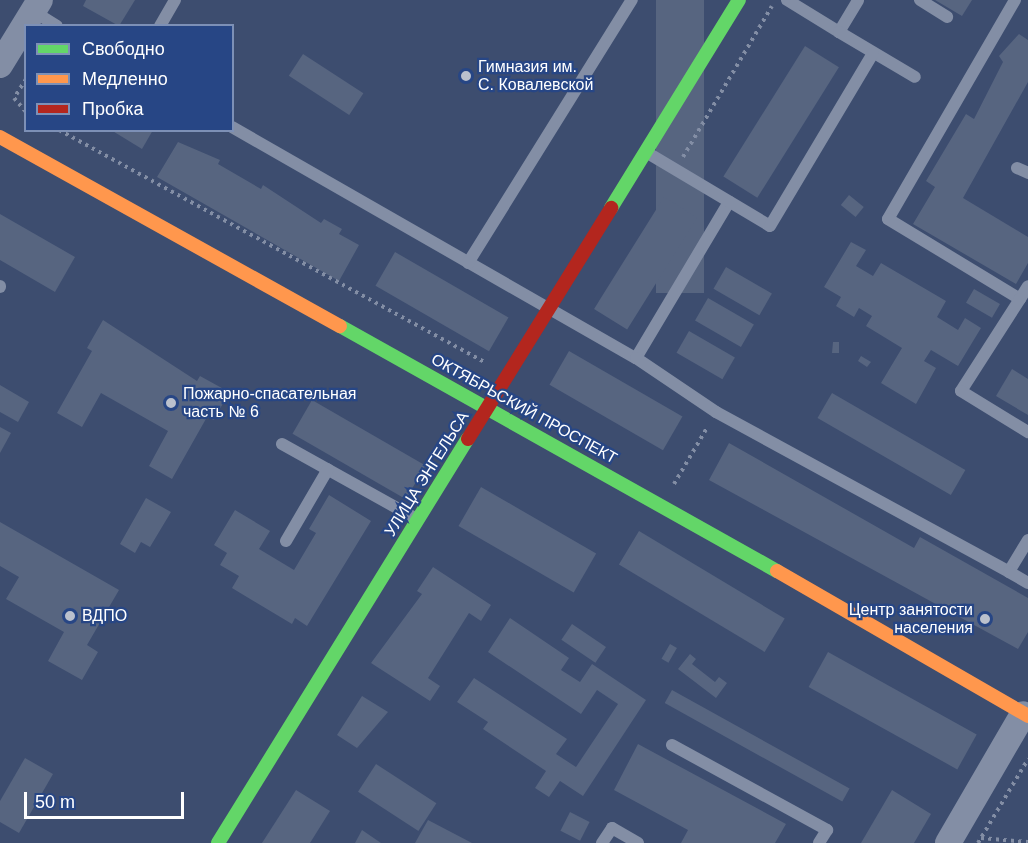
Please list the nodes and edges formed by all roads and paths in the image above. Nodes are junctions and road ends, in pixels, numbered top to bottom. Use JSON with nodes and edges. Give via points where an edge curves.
{"nodes":[{"id":1,"x":175,"y":0,"type":"edge"},
{"id":2,"x":632,"y":0,"type":"edge"},
{"id":3,"x":740,"y":0,"type":"edge"},
{"id":4,"x":787,"y":0,"type":"edge"},
{"id":5,"x":858,"y":0,"type":"edge"},
{"id":6,"x":920,"y":0,"type":"edge"},
{"id":7,"x":1015,"y":0,"type":"edge"},
{"id":8,"x":36,"y":6,"type":"edge"},
{"id":9,"x":946,"y":16,"type":"dead end"},
{"id":10,"x":25,"y":24,"type":"edge"},
{"id":11,"x":55,"y":24,"type":"edge"},
{"id":12,"x":161,"y":24,"type":"edge"},
{"id":13,"x":24,"y":26,"type":"edge"},
{"id":14,"x":839,"y":32,"type":"junction"},
{"id":15,"x":873,"y":53,"type":"junction"},
{"id":16,"x":0,"y":65,"type":"edge"},
{"id":17,"x":915,"y":77,"type":"dead end"},
{"id":18,"x":24,"y":82,"type":"edge"},
{"id":19,"x":24,"y":110,"type":"edge"},
{"id":20,"x":234,"y":128,"type":"edge"},
{"id":21,"x":63,"y":132,"type":"edge"},
{"id":22,"x":0,"y":137,"type":"edge"},
{"id":23,"x":646,"y":152,"type":"junction"},
{"id":24,"x":729,"y":202,"type":"junction"},
{"id":25,"x":468,"y":263,"type":"junction"},
{"id":26,"x":1028,"y":286,"type":"edge"},
{"id":27,"x":1020,"y":299,"type":"junction"},
{"id":28,"x":549,"y":307,"type":"junction"},
{"id":29,"x":636,"y":358,"type":"junction"},
{"id":30,"x":493,"y":366,"type":"dead end"},
{"id":31,"x":487,"y":407,"type":"junction"},
{"id":32,"x":716,"y":412,"type":"junction"},
{"id":33,"x":1028,"y":432,"type":"edge"},
{"id":34,"x":282,"y":444,"type":"dead end"},
{"id":35,"x":328,"y":469,"type":"junction"},
{"id":36,"x":662,"y":505,"type":"junction"},
{"id":37,"x":418,"y":519,"type":"junction"},
{"id":38,"x":1028,"y":540,"type":"edge"},
{"id":39,"x":286,"y":541,"type":"dead end"},
{"id":40,"x":1008,"y":572,"type":"junction"},
{"id":41,"x":1028,"y":583,"type":"edge"},
{"id":42,"x":1026,"y":712,"type":"edge"},
{"id":43,"x":672,"y":745,"type":"dead end"},
{"id":44,"x":1028,"y":759,"type":"edge"},
{"id":45,"x":981,"y":838,"type":"junction"},
{"id":46,"x":221,"y":842,"type":"edge"},
{"id":47,"x":1028,"y":842,"type":"edge"},
{"id":48,"x":602,"y":843,"type":"edge"},
{"id":49,"x":638,"y":843,"type":"edge"},
{"id":50,"x":819,"y":843,"type":"edge"},
{"id":51,"x":948,"y":843,"type":"edge"},
{"id":52,"x":978,"y":843,"type":"edge"}],
"edges":[{"from":1,"to":12,"type":"lane"},
{"from":2,"to":25,"type":"lane"},
{"from":3,"to":23,"type":"main road","name":"УЛИЦА ЭНГЕЛЬСА"},
{"from":4,"to":14,"type":"lane"},
{"from":5,"to":14,"type":"lane"},
{"from":6,"to":9,"type":"lane"},
{"from":7,"to":27,"type":"lane","via":[[888,219]]},
{"from":8,"to":10,"type":"street"},
{"from":8,"to":11,"type":"lane"},
{"from":13,"to":16,"type":"street"},
{"from":14,"to":15,"type":"lane"},
{"from":15,"to":17,"type":"lane"},
{"from":15,"to":24,"type":"lane","via":[[770,226]]},
{"from":18,"to":19,"type":"path","via":[[14,98]]},
{"from":20,"to":25,"type":"lane"},
{"from":21,"to":30,"type":"path"},
{"from":22,"to":31,"type":"main road","name":"ОКТЯБРЬСКИЙ ПРОСПЕКТ"},
{"from":23,"to":24,"type":"lane"},
{"from":23,"to":28,"type":"main road","name":"УЛИЦА ЭНГЕЛЬСА"},
{"from":24,"to":29,"type":"lane"},
{"from":25,"to":28,"type":"lane"},
{"from":26,"to":27,"type":"lane"},
{"from":27,"to":33,"type":"lane","via":[[961,391]]},
{"from":28,"to":29,"type":"lane"},
{"from":28,"to":31,"type":"main road","name":"УЛИЦА ЭНГЕЛЬСА"},
{"from":29,"to":32,"type":"lane"},
{"from":31,"to":36,"type":"main road","name":"ОКТЯБРЬСКИЙ ПРОСПЕКТ"},
{"from":31,"to":37,"type":"main road","name":"УЛИЦА ЭНГЕЛЬСА"},
{"from":32,"to":36,"type":"path"},
{"from":32,"to":40,"type":"lane"},
{"from":34,"to":35,"type":"lane"},
{"from":35,"to":37,"type":"lane"},
{"from":35,"to":39,"type":"lane"},
{"from":36,"to":42,"type":"main road","name":"ОКТЯБРЬСКИЙ ПРОСПЕКТ"},
{"from":37,"to":46,"type":"main road","name":"УЛИЦА ЭНГЕЛЬСА"},
{"from":38,"to":40,"type":"lane"},
{"from":40,"to":41,"type":"lane"},
{"from":42,"to":51,"type":"street"},
{"from":43,"to":50,"type":"lane","via":[[827,830]]},
{"from":44,"to":45,"type":"path"},
{"from":45,"to":47,"type":"path"},
{"from":45,"to":52,"type":"path"},
{"from":48,"to":49,"type":"lane","via":[[612,828]]}]}
